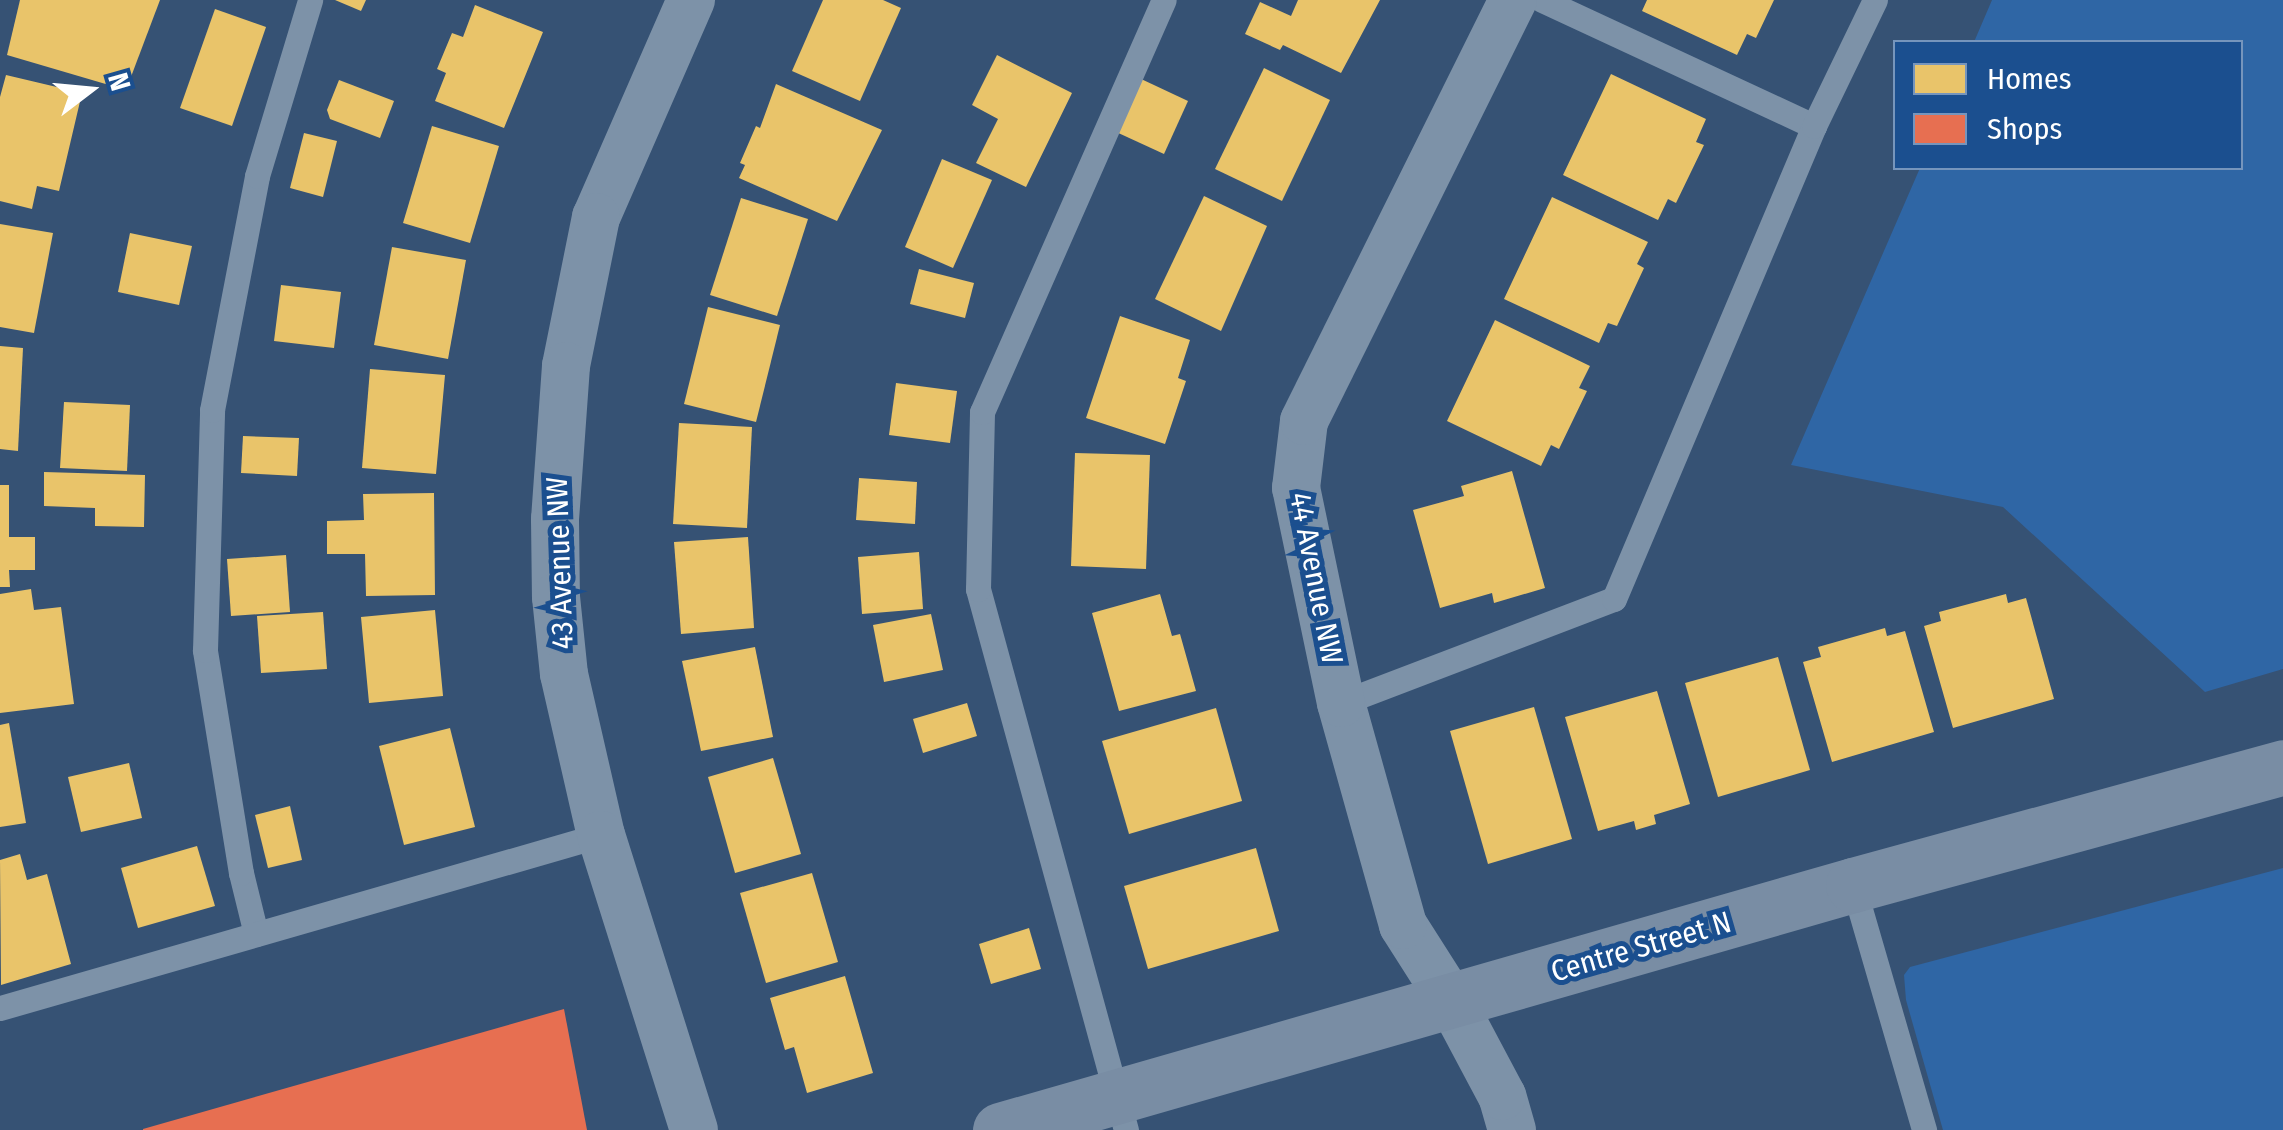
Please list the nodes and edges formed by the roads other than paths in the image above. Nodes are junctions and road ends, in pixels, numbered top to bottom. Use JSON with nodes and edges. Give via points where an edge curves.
{"nodes":[{"id":1,"x":310,"y":0,"type":"edge"},
{"id":2,"x":1164,"y":0,"type":"edge"},
{"id":3,"x":1512,"y":0,"type":"edge"},
{"id":4,"x":1542,"y":0,"type":"edge"},
{"id":5,"x":1876,"y":0,"type":"edge"},
{"id":6,"x":678,"y":4,"type":"edge"},
{"id":7,"x":1814,"y":126,"type":"junction"},
{"id":8,"x":1341,"y":703,"type":"junction"},
{"id":9,"x":2283,"y":768,"type":"edge"},
{"id":10,"x":601,"y":834,"type":"junction"},
{"id":11,"x":1852,"y":885,"type":"junction"},
{"id":12,"x":256,"y":934,"type":"junction"},
{"id":13,"x":1452,"y":1002,"type":"junction"},
{"id":14,"x":0,"y":1008,"type":"edge"},
{"id":15,"x":1121,"y":1113,"type":"edge"},
{"id":16,"x":694,"y":1130,"type":"edge"},
{"id":17,"x":1000,"y":1130,"type":"edge"},
{"id":18,"x":1512,"y":1130,"type":"edge"},
{"id":19,"x":1924,"y":1130,"type":"edge"}],
"edges":[{"from":1,"to":12,"type":"lane","via":[[256,176],[212,410],[205,650]]},
{"from":2,"to":15,"type":"lane","via":[[982,412],[978,589]]},
{"from":3,"to":8,"type":"street","name":"44 Avenue NW","via":[[1304,421],[1296,488]]},
{"from":4,"to":7,"type":"lane"},
{"from":5,"to":7,"type":"lane"},
{"from":6,"to":10,"type":"street","name":"43 Avenue NW","via":[[596,217],[560,422],[556,597],[564,674]]},
{"from":7,"to":8,"type":"lane","via":[[1614,599]]},
{"from":8,"to":13,"type":"street","name":"44 Avenue NW","via":[[1403,925]]},
{"from":9,"to":11,"type":"main road","name":"Centre Street N"},
{"from":10,"to":12,"type":"lane"},
{"from":10,"to":16,"type":"street","name":"43 Avenue NW"},
{"from":11,"to":13,"type":"main road","name":"Centre Street N"},
{"from":11,"to":19,"type":"lane"},
{"from":12,"to":14,"type":"lane"},
{"from":13,"to":15,"type":"main road","name":"Centre Street N"},
{"from":13,"to":18,"type":"street","name":"44 Avenue NW","via":[[1502,1096]]},
{"from":15,"to":17,"type":"main road","name":"Centre Street N"}]}
